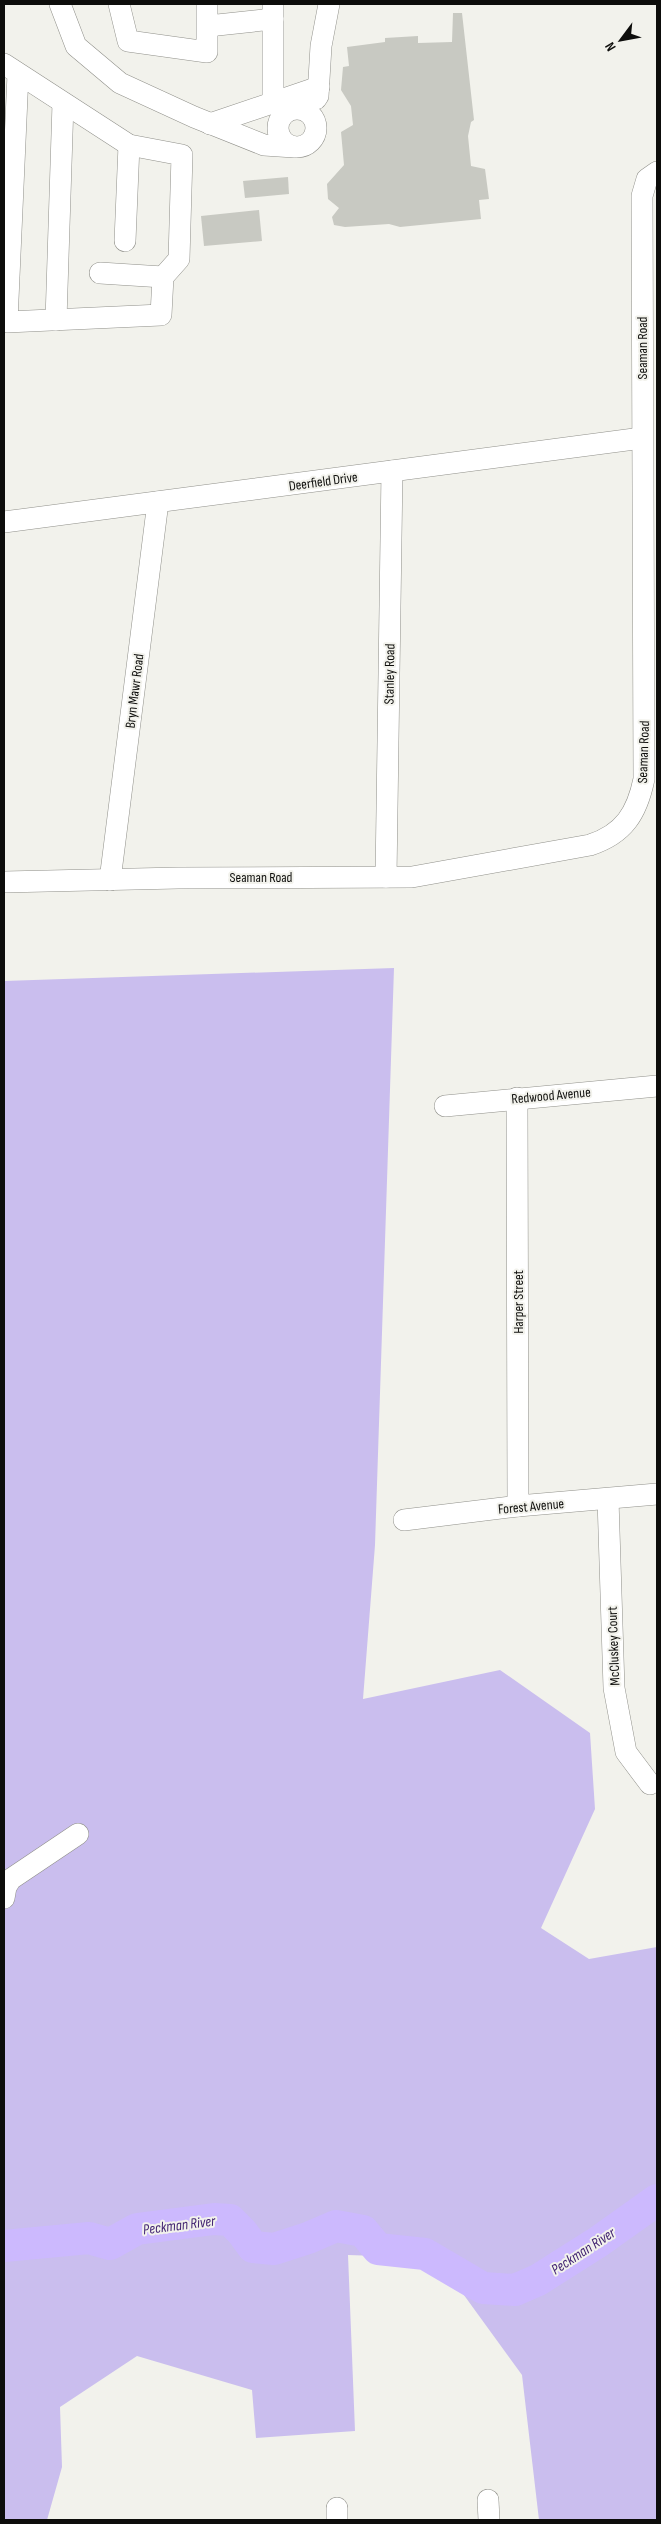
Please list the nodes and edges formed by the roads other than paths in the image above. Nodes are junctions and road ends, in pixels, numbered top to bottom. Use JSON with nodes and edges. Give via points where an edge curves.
{"nodes":[{"id":1,"x":60,"y":4,"type":"edge"},
{"id":2,"x":119,"y":4,"type":"edge"},
{"id":3,"x":207,"y":4,"type":"edge"},
{"id":4,"x":330,"y":4,"type":"edge"},
{"id":5,"x":273,"y":12,"type":"edge"},
{"id":6,"x":208,"y":26,"type":"junction"},
{"id":7,"x":11,"y":69,"type":"edge"},
{"id":8,"x":319,"y":87,"type":"junction"},
{"id":9,"x":63,"y":103,"type":"junction"},
{"id":10,"x":274,"y":103,"type":"junction"},
{"id":11,"x":307,"y":111,"type":"junction"},
{"id":12,"x":210,"y":124,"type":"junction"},
{"id":13,"x":129,"y":145,"type":"junction"},
{"id":14,"x":294,"y":147,"type":"junction"},
{"id":15,"x":657,"y":172,"type":"edge"},
{"id":16,"x":125,"y":241,"type":"dead end"},
{"id":17,"x":100,"y":273,"type":"dead end"},
{"id":18,"x":163,"y":277,"type":"junction"},
{"id":19,"x":56,"y":320,"type":"junction"},
{"id":20,"x":642,"y":438,"type":"junction"},
{"id":21,"x":392,"y":471,"type":"junction"},
{"id":22,"x":158,"y":502,"type":"junction"},
{"id":23,"x":4,"y":522,"type":"edge"},
{"id":24,"x":651,"y":673,"type":"edge"},
{"id":25,"x":386,"y":877,"type":"junction"},
{"id":26,"x":110,"y":880,"type":"junction"},
{"id":27,"x":4,"y":882,"type":"edge"},
{"id":28,"x":657,"y":1086,"type":"edge"},
{"id":29,"x":517,"y":1098,"type":"junction"},
{"id":30,"x":445,"y":1106,"type":"dead end"},
{"id":31,"x":657,"y":1494,"type":"edge"},
{"id":32,"x":608,"y":1499,"type":"junction"},
{"id":33,"x":518,"y":1506,"type":"junction"},
{"id":34,"x":404,"y":1520,"type":"dead end"},
{"id":35,"x":650,"y":1784,"type":"dead end"},
{"id":36,"x":78,"y":1834,"type":"dead end"},
{"id":37,"x":4,"y":1898,"type":"edge"}],
"edges":[{"from":1,"to":12,"type":"street","via":[[76,46],[120,84]]},
{"from":2,"to":6,"type":"street","via":[[128,42],[206,52]]},
{"from":3,"to":6,"type":"street"},
{"from":4,"to":8,"type":"street","via":[[320,46]]},
{"from":5,"to":6,"type":"street"},
{"from":5,"to":10,"type":"street"},
{"from":7,"to":9,"type":"street"},
{"from":7,"to":19,"type":"street","via":[[7,322]]},
{"from":8,"to":10,"type":"street"},
{"from":8,"to":11,"type":"street","via":[[318,96]]},
{"from":9,"to":13,"type":"street"},
{"from":9,"to":19,"type":"street"},
{"from":10,"to":12,"type":"street"},
{"from":11,"to":14,"type":"street","via":[[316,122],[316,135],[307,145]]},
{"from":11,"to":14,"type":"street","via":[[294,109],[282,115],[278,128],[282,140]]},
{"from":12,"to":14,"type":"street","via":[[264,145]]},
{"from":13,"to":16,"type":"street"},
{"from":13,"to":18,"type":"street","via":[[182,155],[180,259]]},
{"from":15,"to":20,"type":"street","name":"Seaman Road","via":[[647,179],[642,196]]},
{"from":17,"to":18,"type":"street"},
{"from":18,"to":19,"type":"street","via":[[161,315]]},
{"from":20,"to":21,"type":"street","name":"Deerfield Drive"},
{"from":20,"to":24,"type":"street","name":"Seaman Road"},
{"from":21,"to":22,"type":"street","name":"Deerfield Drive"},
{"from":21,"to":25,"type":"street","name":"Stanley Road"},
{"from":22,"to":23,"type":"street","name":"Deerfield Drive"},
{"from":22,"to":26,"type":"street","name":"Bryn Mawr Road"},
{"from":24,"to":25,"type":"street","name":"Seaman Road","via":[[641,794],[632,815],[611,836],[590,845],[412,877]]},
{"from":25,"to":26,"type":"street","name":"Seaman Road"},
{"from":26,"to":27,"type":"street","name":"Seaman Road"},
{"from":28,"to":29,"type":"street","name":"Redwood Avenue"},
{"from":29,"to":30,"type":"street","name":"Redwood Avenue"},
{"from":29,"to":33,"type":"street","name":"Harper Street"},
{"from":31,"to":32,"type":"street","name":"Forest Avenue"},
{"from":32,"to":33,"type":"street","name":"Forest Avenue"},
{"from":32,"to":35,"type":"street","name":"McCluskey Court","via":[[614,1688],[626,1752]]},
{"from":33,"to":34,"type":"street","name":"Forest Avenue"},
{"from":36,"to":37,"type":"street","via":[[11,1879]]}]}
